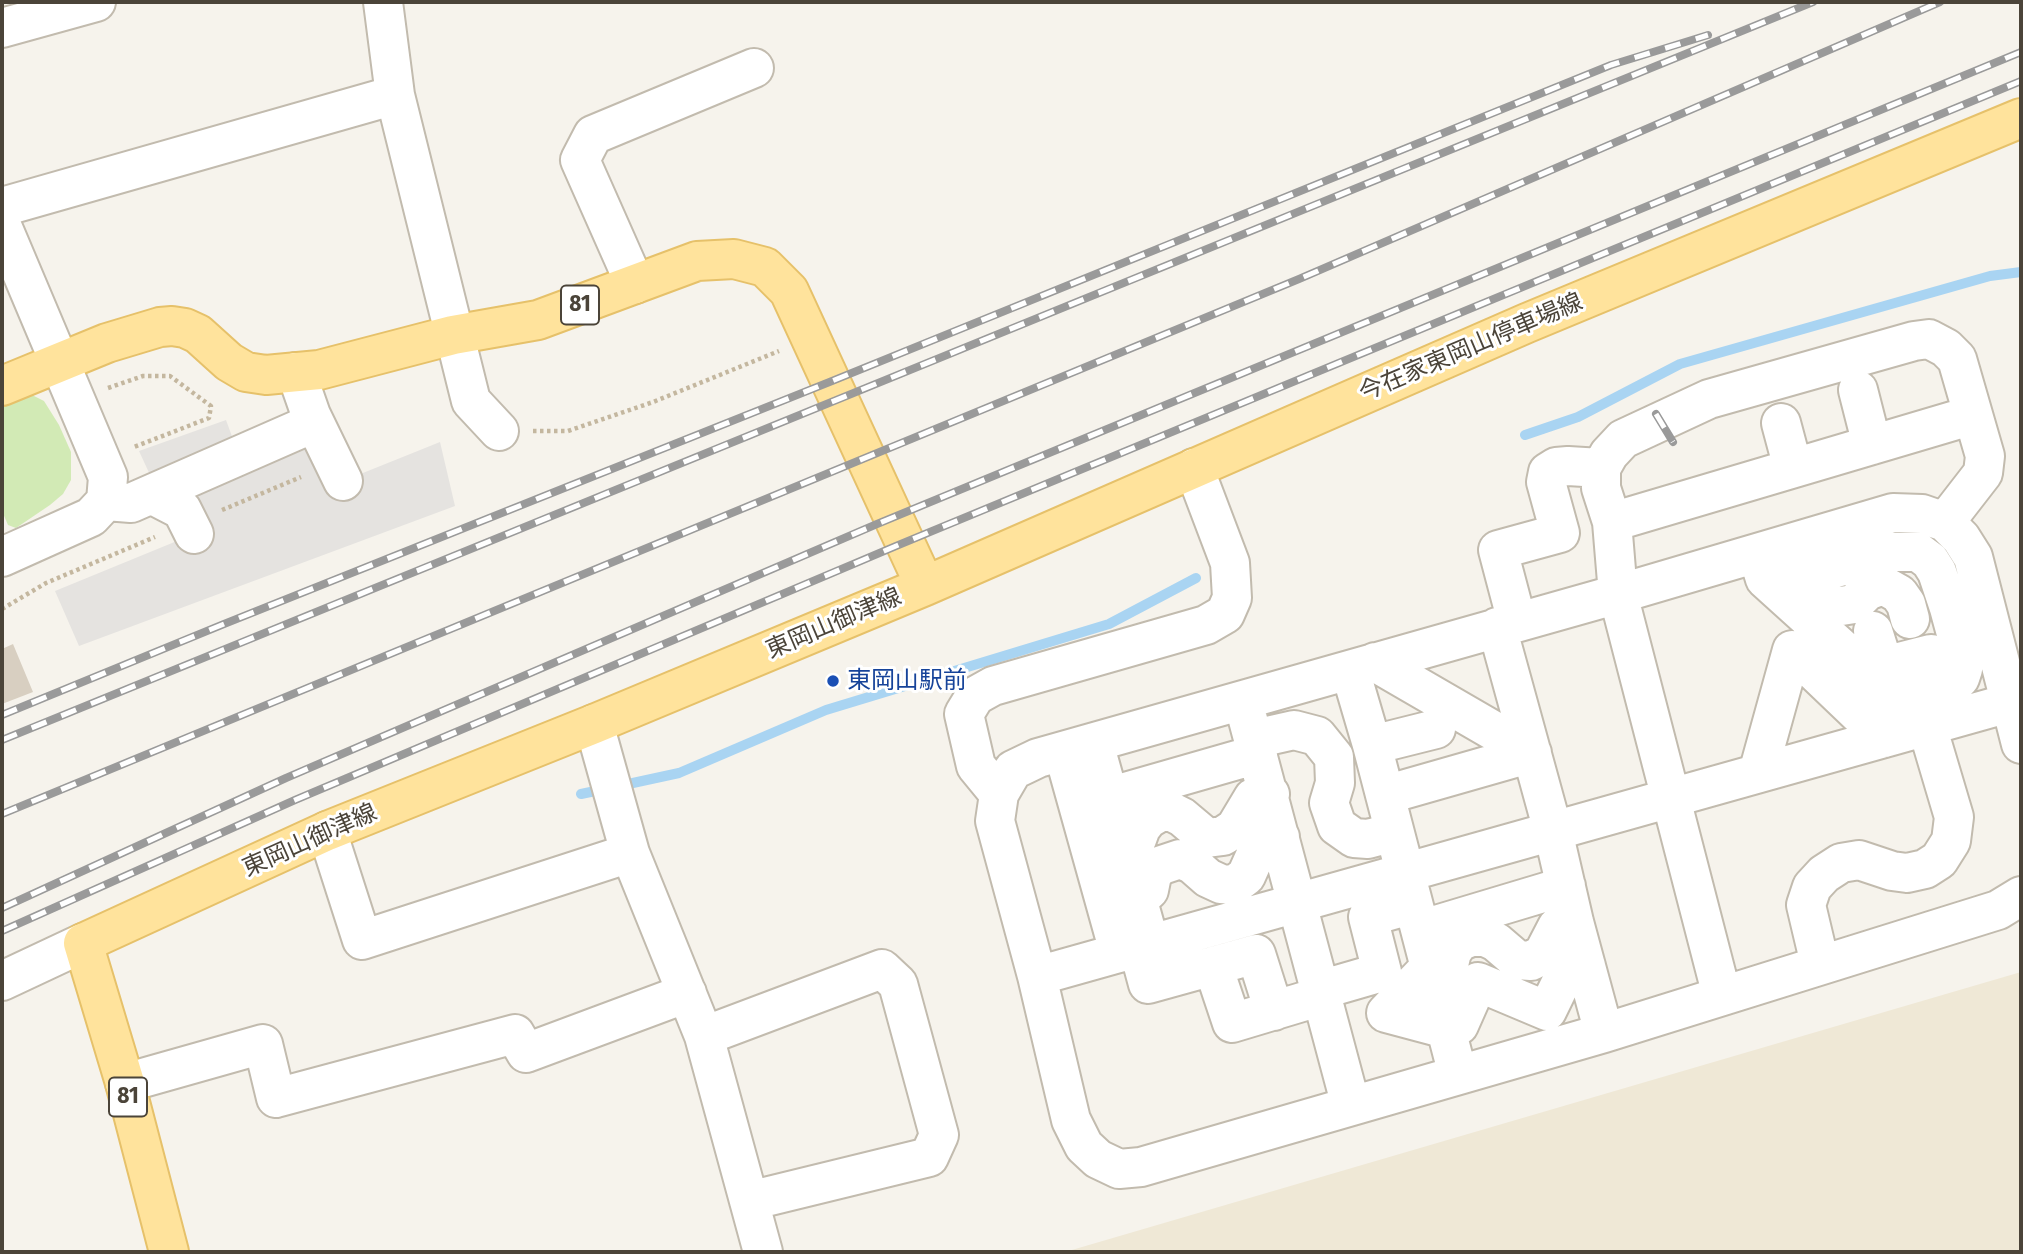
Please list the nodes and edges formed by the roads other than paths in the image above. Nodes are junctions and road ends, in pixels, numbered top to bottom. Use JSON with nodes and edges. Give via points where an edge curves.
{"nodes":[{"id":1,"x":96,"y":2,"type":"edge"},
{"id":2,"x":383,"y":2,"type":"edge"},
{"id":3,"x":2,"y":27,"type":"edge"},
{"id":4,"x":754,"y":68,"type":"dead end"},
{"id":5,"x":396,"y":95,"type":"junction"},
{"id":6,"x":2021,"y":118,"type":"edge"},
{"id":7,"x":2,"y":207,"type":"edge"},
{"id":8,"x":2,"y":226,"type":"edge"},
{"id":9,"x":635,"y":284,"type":"junction"},
{"id":10,"x":453,"y":335,"type":"junction"},
{"id":11,"x":58,"y":362,"type":"junction"},
{"id":12,"x":296,"y":372,"type":"junction"},
{"id":13,"x":2,"y":386,"type":"edge"},
{"id":14,"x":1858,"y":390,"type":"dead end"},
{"id":15,"x":311,"y":415,"type":"junction"},
{"id":16,"x":1973,"y":415,"type":"junction"},
{"id":17,"x":1781,"y":423,"type":"dead end"},
{"id":18,"x":499,"y":430,"type":"road end"},
{"id":19,"x":1872,"y":445,"type":"junction"},
{"id":20,"x":1194,"y":468,"type":"junction"},
{"id":21,"x":1601,"y":468,"type":"junction"},
{"id":22,"x":1793,"y":468,"type":"junction"},
{"id":23,"x":343,"y":481,"type":"dead end"},
{"id":24,"x":148,"y":497,"type":"junction"},
{"id":25,"x":106,"y":501,"type":"junction"},
{"id":26,"x":1612,"y":522,"type":"junction"},
{"id":27,"x":1945,"y":522,"type":"junction"},
{"id":28,"x":194,"y":534,"type":"dead end"},
{"id":29,"x":2,"y":557,"type":"edge"},
{"id":30,"x":1765,"y":570,"type":"junction"},
{"id":31,"x":1816,"y":574,"type":"junction"},
{"id":32,"x":925,"y":586,"type":"junction"},
{"id":33,"x":1618,"y":594,"type":"junction"},
{"id":34,"x":1949,"y":608,"type":"junction"},
{"id":35,"x":1910,"y":620,"type":"junction"},
{"id":36,"x":1507,"y":624,"type":"junction"},
{"id":37,"x":1873,"y":631,"type":"junction"},
{"id":38,"x":1837,"y":642,"type":"junction"},
{"id":39,"x":1363,"y":666,"type":"junction"},
{"id":40,"x":1942,"y":689,"type":"junction"},
{"id":41,"x":1243,"y":701,"type":"junction"},
{"id":42,"x":2009,"y":703,"type":"junction"},
{"id":43,"x":594,"y":724,"type":"junction"},
{"id":44,"x":1905,"y":724,"type":"junction"},
{"id":45,"x":1422,"y":742,"type":"dead end"},
{"id":46,"x":2021,"y":744,"type":"edge"},
{"id":47,"x":1372,"y":745,"type":"junction"},
{"id":48,"x":1079,"y":747,"type":"junction"},
{"id":49,"x":1256,"y":747,"type":"junction"},
{"id":50,"x":1532,"y":753,"type":"junction"},
{"id":51,"x":1758,"y":773,"type":"junction"},
{"id":52,"x":1270,"y":793,"type":"junction"},
{"id":53,"x":999,"y":794,"type":"junction"},
{"id":54,"x":1385,"y":795,"type":"junction"},
{"id":55,"x":1108,"y":797,"type":"junction"},
{"id":56,"x":1671,"y":798,"type":"junction"},
{"id":57,"x":327,"y":831,"type":"junction"},
{"id":58,"x":1553,"y":831,"type":"junction"},
{"id":59,"x":1394,"y":832,"type":"junction"},
{"id":60,"x":1280,"y":838,"type":"junction"},
{"id":61,"x":1122,"y":849,"type":"junction"},
{"id":62,"x":630,"y":853,"type":"junction"},
{"id":63,"x":2021,"y":896,"type":"edge"},
{"id":64,"x":1137,"y":901,"type":"junction"},
{"id":65,"x":1413,"y":902,"type":"junction"},
{"id":66,"x":1297,"y":903,"type":"junction"},
{"id":67,"x":1570,"y":904,"type":"junction"},
{"id":68,"x":83,"y":943,"type":"junction"},
{"id":69,"x":1136,"y":948,"type":"junction"},
{"id":70,"x":1820,"y":964,"type":"junction"},
{"id":71,"x":1586,"y":966,"type":"junction"},
{"id":72,"x":1432,"y":973,"type":"junction"},
{"id":73,"x":1037,"y":976,"type":"junction"},
{"id":74,"x":2,"y":981,"type":"edge"},
{"id":75,"x":687,"y":993,"type":"junction"},
{"id":76,"x":1321,"y":993,"type":"junction"},
{"id":77,"x":1722,"y":996,"type":"junction"},
{"id":78,"x":1446,"y":1029,"type":"junction"},
{"id":79,"x":1604,"y":1033,"type":"junction"},
{"id":80,"x":704,"y":1036,"type":"junction"},
{"id":81,"x":1458,"y":1075,"type":"junction"},
{"id":82,"x":125,"y":1083,"type":"junction"},
{"id":83,"x":1352,"y":1106,"type":"junction"},
{"id":84,"x":749,"y":1201,"type":"junction"},
{"id":85,"x":169,"y":1252,"type":"edge"},
{"id":86,"x":763,"y":1252,"type":"edge"}],
"edges":[{"from":1,"to":3,"type":"street"},
{"from":2,"to":5,"type":"street"},
{"from":4,"to":9,"type":"street","via":[[593,135],[580,160]]},
{"from":5,"to":7,"type":"street"},
{"from":5,"to":10,"type":"street"},
{"from":6,"to":20,"type":"main road","name":"今在家東岡山停車場線","via":[[1527,323]]},
{"from":8,"to":11,"type":"street"},
{"from":9,"to":10,"type":"main road","name":"東岡山御津線","number":"81","via":[[538,320]]},
{"from":9,"to":32,"type":"main road","name":"東岡山御津線","number":"81","via":[[697,261],[734,259],[765,267],[789,291]]},
{"from":10,"to":12,"type":"main road","name":"東岡山御津線","number":"81"},
{"from":10,"to":18,"type":"street","via":[[471,401]]},
{"from":11,"to":12,"type":"main road","name":"東岡山御津線","number":"81","via":[[172,326],[198,334],[246,372]]},
{"from":11,"to":13,"type":"main road","name":"東岡山御津線","number":"81"},
{"from":11,"to":25,"type":"street","via":[[108,477]]},
{"from":12,"to":15,"type":"street"},
{"from":14,"to":19,"type":"street"},
{"from":15,"to":23,"type":"street"},
{"from":15,"to":24,"type":"street","via":[[302,428]]},
{"from":16,"to":19,"type":"street"},
{"from":16,"to":21,"type":"street","via":[[1957,359],[1929,339],[1914,341],[1709,399],[1623,439]]},
{"from":16,"to":27,"type":"street","via":[[1985,456],[1983,473]]},
{"from":17,"to":22,"type":"street"},
{"from":19,"to":22,"type":"street"},
{"from":20,"to":32,"type":"main road","name":"今在家東岡山停車場線"},
{"from":20,"to":53,"type":"street","via":[[1230,563],[1232,598],[1225,614],[1206,625],[993,686],[975,696],[964,714],[976,766]]},
{"from":21,"to":26,"type":"street","via":[[1601,488]]},
{"from":21,"to":36,"type":"street","via":[[1568,466],[1548,472],[1546,482],[1560,533],[1498,550]]},
{"from":22,"to":26,"type":"street"},
{"from":24,"to":25,"type":"street","via":[[131,503]]},
{"from":24,"to":28,"type":"street","via":[[182,510]]},
{"from":25,"to":29,"type":"street","via":[[92,517]]},
{"from":26,"to":33,"type":"street"},
{"from":27,"to":30,"type":"street","via":[[1922,514],[1893,513]]},
{"from":27,"to":42,"type":"street","via":[[1973,557]]},
{"from":30,"to":31,"type":"street"},
{"from":30,"to":33,"type":"street"},
{"from":30,"to":38,"type":"street"},
{"from":31,"to":34,"type":"street","via":[[1892,552],[1918,552],[1937,572]]},
{"from":31,"to":35,"type":"street","via":[[1823,595],[1835,607],[1854,604],[1873,587],[1883,585],[1899,594]]},
{"from":32,"to":43,"type":"main road","name":"東岡山御津線"},
{"from":33,"to":36,"type":"street"},
{"from":33,"to":56,"type":"street"},
{"from":34,"to":35,"type":"street"},
{"from":34,"to":40,"type":"street","via":[[1964,663],[1959,678]]},
{"from":35,"to":37,"type":"street"},
{"from":36,"to":39,"type":"street"},
{"from":36,"to":50,"type":"street"},
{"from":37,"to":38,"type":"street"},
{"from":37,"to":40,"type":"street","via":[[1884,666],[1931,654]]},
{"from":38,"to":44,"type":"street"},
{"from":39,"to":41,"type":"street"},
{"from":39,"to":47,"type":"street"},
{"from":39,"to":50,"type":"street"},
{"from":40,"to":44,"type":"street"},
{"from":41,"to":48,"type":"street"},
{"from":41,"to":49,"type":"street"},
{"from":42,"to":44,"type":"street"},
{"from":42,"to":46,"type":"street"},
{"from":43,"to":57,"type":"main road","name":"東岡山御津線"},
{"from":43,"to":62,"type":"street"},
{"from":44,"to":51,"type":"street"},
{"from":44,"to":51,"type":"street","via":[[1792,650]]},
{"from":44,"to":70,"type":"street","via":[[1954,817],[1951,841],[1939,860],[1925,869],[1892,872],[1859,860],[1841,863],[1824,874],[1812,887],[1806,905]]},
{"from":45,"to":47,"type":"street"},
{"from":47,"to":54,"type":"street"},
{"from":48,"to":53,"type":"street","via":[[1013,770]]},
{"from":48,"to":55,"type":"street"},
{"from":48,"to":69,"type":"street"},
{"from":49,"to":52,"type":"street"},
{"from":49,"to":55,"type":"street","via":[[1206,783]]},
{"from":49,"to":59,"type":"street","via":[[1294,730],[1317,736],[1334,757],[1335,783],[1329,803],[1337,826],[1354,838]]},
{"from":50,"to":54,"type":"street"},
{"from":50,"to":58,"type":"street"},
{"from":51,"to":56,"type":"street"},
{"from":52,"to":60,"type":"street"},
{"from":52,"to":61,"type":"street","via":[[1253,798],[1235,828],[1223,836],[1207,838],[1182,817],[1160,812]]},
{"from":53,"to":73,"type":"street","via":[[995,821]]},
{"from":54,"to":59,"type":"street"},
{"from":55,"to":61,"type":"street"},
{"from":56,"to":58,"type":"street"},
{"from":56,"to":77,"type":"street"},
{"from":57,"to":62,"type":"street","via":[[362,940]]},
{"from":57,"to":68,"type":"main road","name":"東岡山御津線"},
{"from":58,"to":65,"type":"street"},
{"from":58,"to":67,"type":"street"},
{"from":59,"to":65,"type":"street"},
{"from":60,"to":64,"type":"street","via":[[1264,842],[1246,876],[1234,885],[1208,878],[1180,859],[1159,866],[1149,890]]},
{"from":60,"to":66,"type":"street"},
{"from":61,"to":64,"type":"street"},
{"from":62,"to":75,"type":"street"},
{"from":63,"to":70,"type":"street","via":[[1998,910]]},
{"from":64,"to":69,"type":"street"},
{"from":65,"to":66,"type":"street"},
{"from":65,"to":67,"type":"street","via":[[1462,901],[1517,916]]},
{"from":65,"to":72,"type":"street"},
{"from":65,"to":76,"type":"street","via":[[1368,917],[1382,972]]},
{"from":66,"to":69,"type":"street"},
{"from":66,"to":76,"type":"street"},
{"from":67,"to":71,"type":"street"},
{"from":67,"to":72,"type":"street","via":[[1543,954],[1531,961],[1517,960],[1485,937],[1471,937],[1459,942],[1452,952],[1447,973]]},
{"from":68,"to":74,"type":"street"},
{"from":68,"to":82,"type":"main road","number":"81"},
{"from":69,"to":73,"type":"street"},
{"from":69,"to":76,"type":"street","via":[[1149,984],[1213,966],[1232,1023]]},
{"from":70,"to":77,"type":"street"},
{"from":71,"to":78,"type":"street","via":[[1567,970],[1547,1011],[1478,982],[1459,1025]]},
{"from":71,"to":79,"type":"street"},
{"from":72,"to":78,"type":"street"},
{"from":72,"to":78,"type":"street","via":[[1386,1013]]},
{"from":73,"to":83,"type":"street","via":[[1072,1121],[1084,1146],[1119,1169],[1141,1167]]},
{"from":75,"to":80,"type":"street"},
{"from":75,"to":82,"type":"street","via":[[526,1053],[514,1034],[276,1098],[263,1044]]},
{"from":76,"to":83,"type":"street"},
{"from":77,"to":79,"type":"street"},
{"from":78,"to":81,"type":"street"},
{"from":79,"to":81,"type":"street"},
{"from":80,"to":84,"type":"street"},
{"from":80,"to":84,"type":"street","via":[[882,969],[898,984],[939,1135],[929,1157]]},
{"from":81,"to":83,"type":"street"},
{"from":82,"to":85,"type":"main road","number":"81"},
{"from":84,"to":86,"type":"street"}]}
